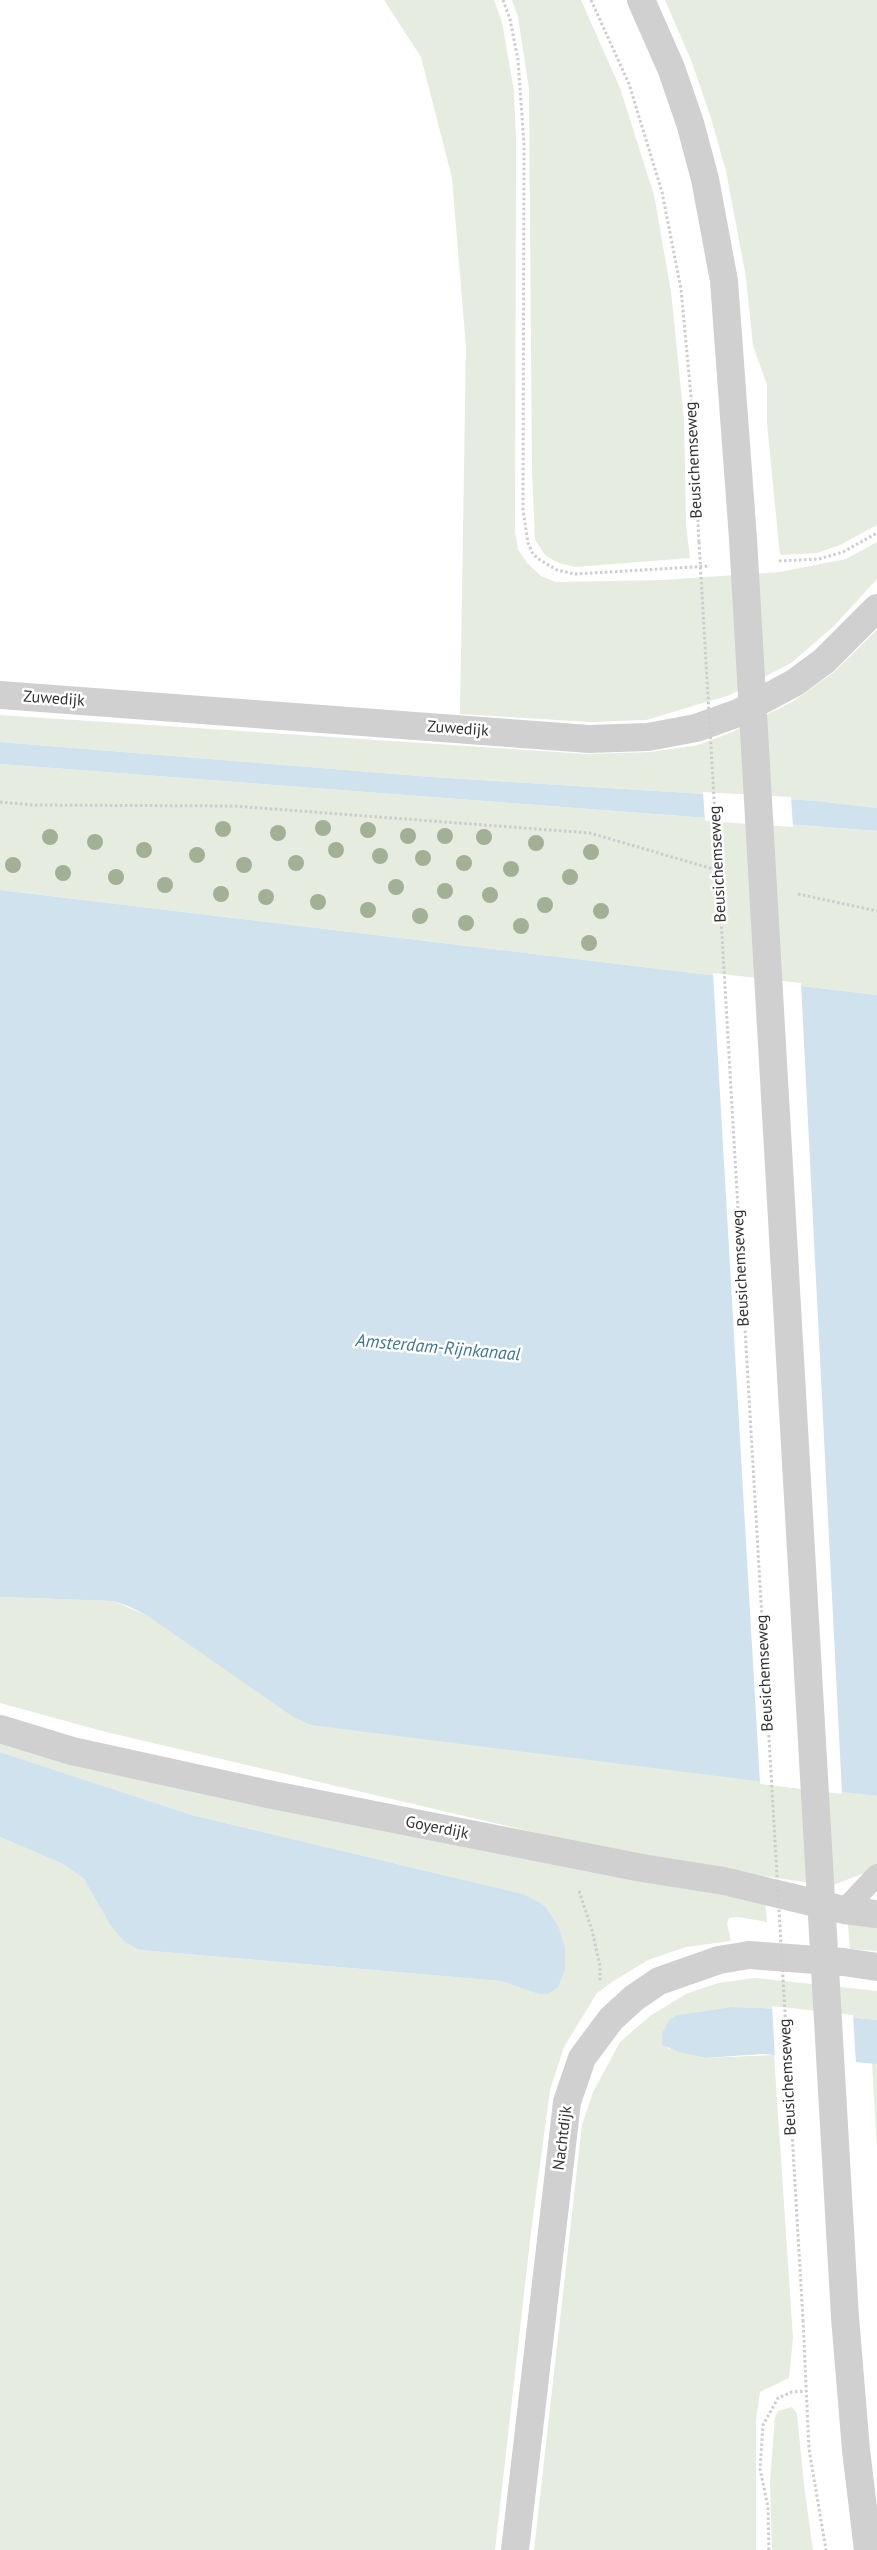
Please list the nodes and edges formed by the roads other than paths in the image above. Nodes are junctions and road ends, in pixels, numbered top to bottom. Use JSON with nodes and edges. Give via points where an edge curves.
{"nodes":[{"id":1,"x":640,"y":0,"type":"edge"},
{"id":2,"x":877,"y":608,"type":"edge"},
{"id":3,"x":0,"y":695,"type":"edge"},
{"id":4,"x":0,"y":1729,"type":"edge"},
{"id":5,"x":877,"y":1875,"type":"edge"},
{"id":6,"x":844,"y":1910,"type":"junction"},
{"id":7,"x":877,"y":1914,"type":"edge"},
{"id":8,"x":877,"y":1967,"type":"edge"},
{"id":9,"x":515,"y":2550,"type":"edge"},
{"id":10,"x":868,"y":2550,"type":"edge"}],
"edges":[{"from":1,"to":10,"type":"street","bridge":true,"via":[[674,77],[690,123],[705,179],[724,281],[743,539],[845,2318]]},
{"from":2,"to":3,"type":"street","name":"Zuwedijk","via":[[824,661],[794,683],[738,713],[696,728],[648,737],[589,739]]},
{"from":4,"to":6,"type":"street","name":"Goyerdijk","via":[[72,1752],[153,1770],[724,1882]]},
{"from":5,"to":6,"type":"lane"},
{"from":6,"to":7,"type":"street","name":"Goyerdijk"},
{"from":8,"to":9,"type":"street","name":"Nachtdijk","via":[[749,1955],[719,1960],[659,1981],[634,1998],[594,2040],[582,2058],[567,2102]]}]}
